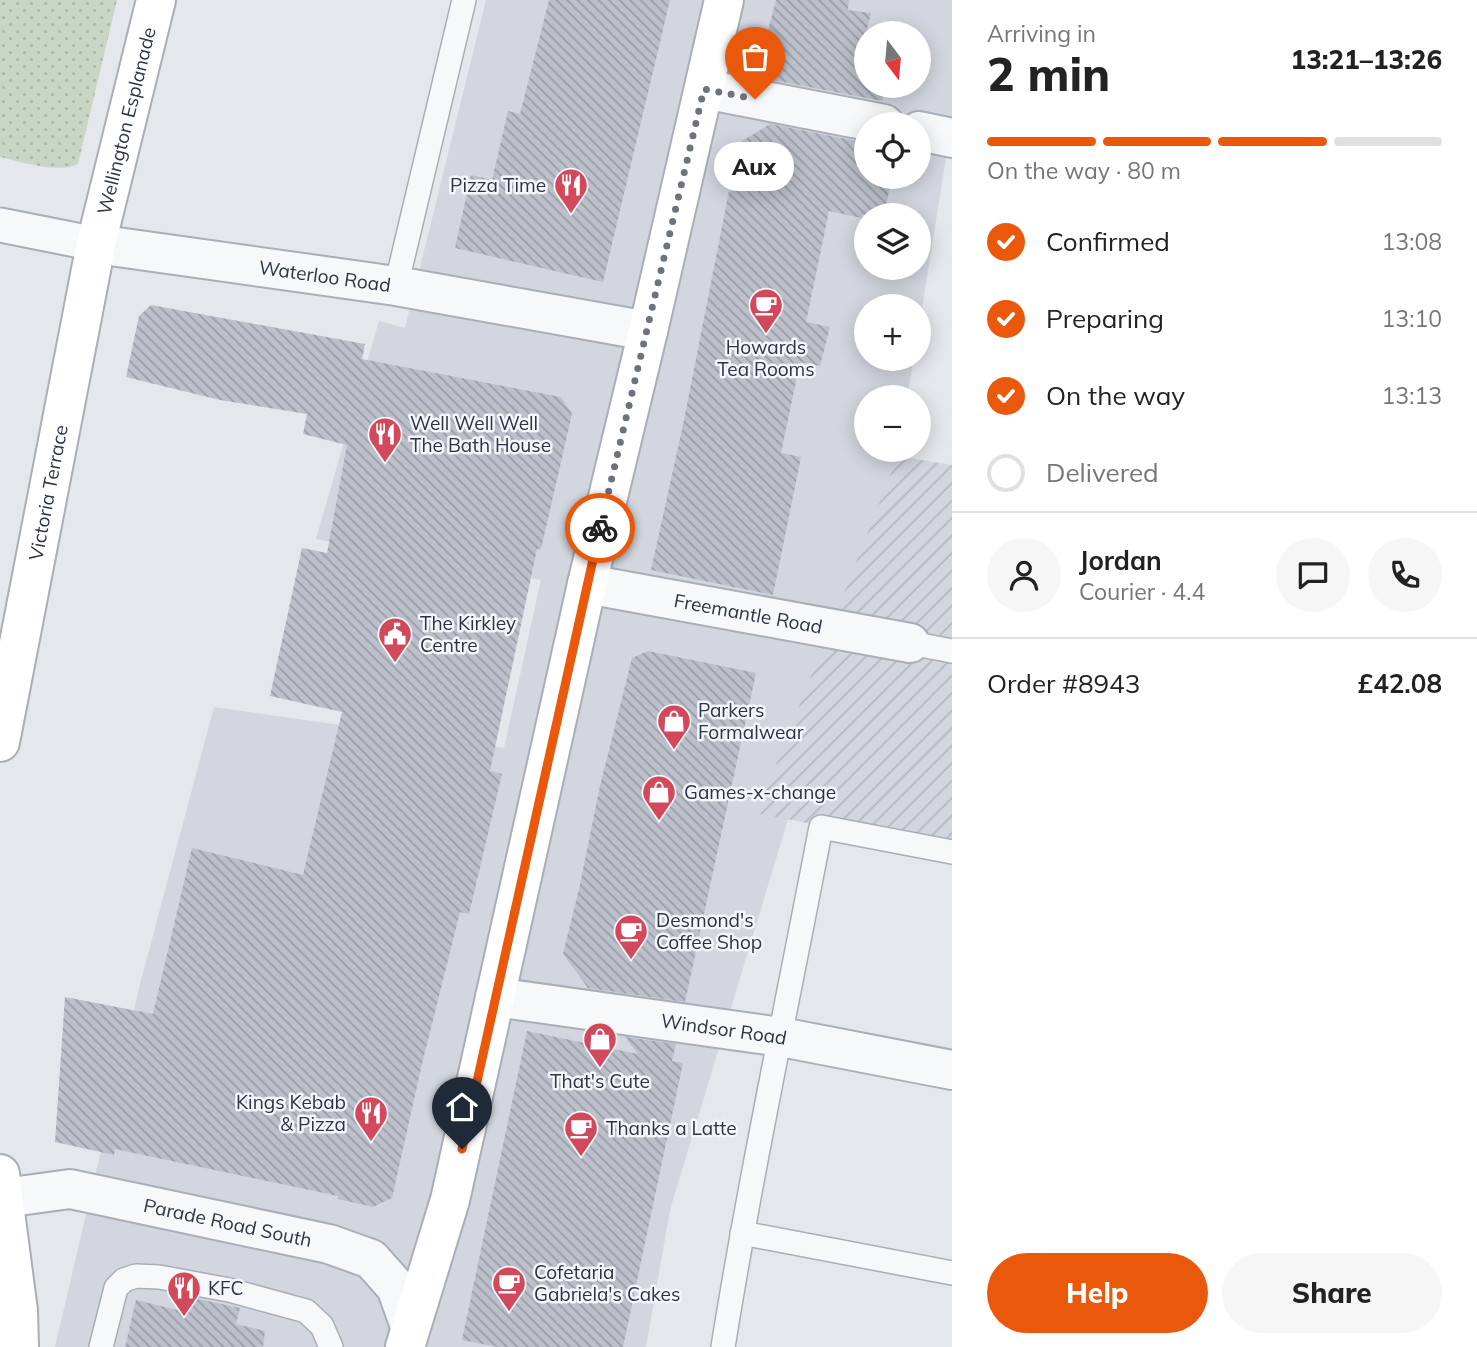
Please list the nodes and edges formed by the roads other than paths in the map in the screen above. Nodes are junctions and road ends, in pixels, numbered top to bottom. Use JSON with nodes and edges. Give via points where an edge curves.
{"nodes":[{"id":1,"x":156,"y":0,"type":"edge"},
{"id":2,"x":464,"y":0,"type":"edge"},
{"id":3,"x":724,"y":0,"type":"edge"},
{"id":4,"x":704,"y":89,"type":"junction"},
{"id":5,"x":854,"y":118,"type":"edge"},
{"id":6,"x":931,"y":134,"type":"edge"},
{"id":7,"x":952,"y":138,"type":"edge"},
{"id":8,"x":0,"y":225,"type":"edge"},
{"id":9,"x":96,"y":244,"type":"junction"},
{"id":10,"x":396,"y":286,"type":"junction"},
{"id":11,"x":648,"y":331,"type":"junction"},
{"id":12,"x":587,"y":584,"type":"junction"},
{"id":13,"x":910,"y":643,"type":"joint"},
{"id":14,"x":952,"y":651,"type":"edge"},
{"id":15,"x":0,"y":742,"type":"edge"},
{"id":16,"x":952,"y":852,"type":"edge"},
{"id":17,"x":495,"y":997,"type":"junction"},
{"id":18,"x":781,"y":1037,"type":"junction"},
{"id":19,"x":952,"y":1070,"type":"edge"},
{"id":20,"x":2,"y":1186,"type":"edge"},
{"id":21,"x":742,"y":1233,"type":"junction"},
{"id":22,"x":952,"y":1273,"type":"edge"},
{"id":23,"x":408,"y":1337,"type":"edge"},
{"id":24,"x":19,"y":1347,"type":"edge"},
{"id":25,"x":101,"y":1347,"type":"edge"},
{"id":26,"x":331,"y":1347,"type":"edge"},
{"id":27,"x":723,"y":1347,"type":"edge"}],
"edges":[{"from":1,"to":9,"type":"main road","name":"Wellington Esplanade"},
{"from":2,"to":10,"type":"lane"},
{"from":3,"to":4,"type":"main road"},
{"from":4,"to":5,"type":"street"},
{"from":4,"to":11,"type":"main road"},
{"from":6,"to":7,"type":"street"},
{"from":8,"to":9,"type":"street","name":"Waterloo Road"},
{"from":9,"to":10,"type":"street","name":"Waterloo Road"},
{"from":9,"to":15,"type":"main road","name":"Victoria Terrace"},
{"from":10,"to":11,"type":"street","name":"Waterloo Road"},
{"from":11,"to":12,"type":"main road"},
{"from":12,"to":13,"type":"street","name":"Freemantle Road"},
{"from":12,"to":17,"type":"main road"},
{"from":13,"to":14,"type":"lane"},
{"from":16,"to":18,"type":"lane","via":[[821,827]]},
{"from":17,"to":18,"type":"street","name":"Windsor Road"},
{"from":17,"to":23,"type":"main road","via":[[450,1200]]},
{"from":18,"to":19,"type":"street","name":"Windsor Road"},
{"from":18,"to":21,"type":"lane"},
{"from":20,"to":23,"type":"street","name":"Parade Road South","via":[[70,1189],[329,1244],[371,1259],[396,1287]]},
{"from":20,"to":24,"type":"main road"},
{"from":21,"to":22,"type":"lane"},
{"from":21,"to":27,"type":"lane"},
{"from":25,"to":26,"type":"lane","via":[[116,1289],[136,1276],[229,1290],[306,1311],[322,1325]]}]}
